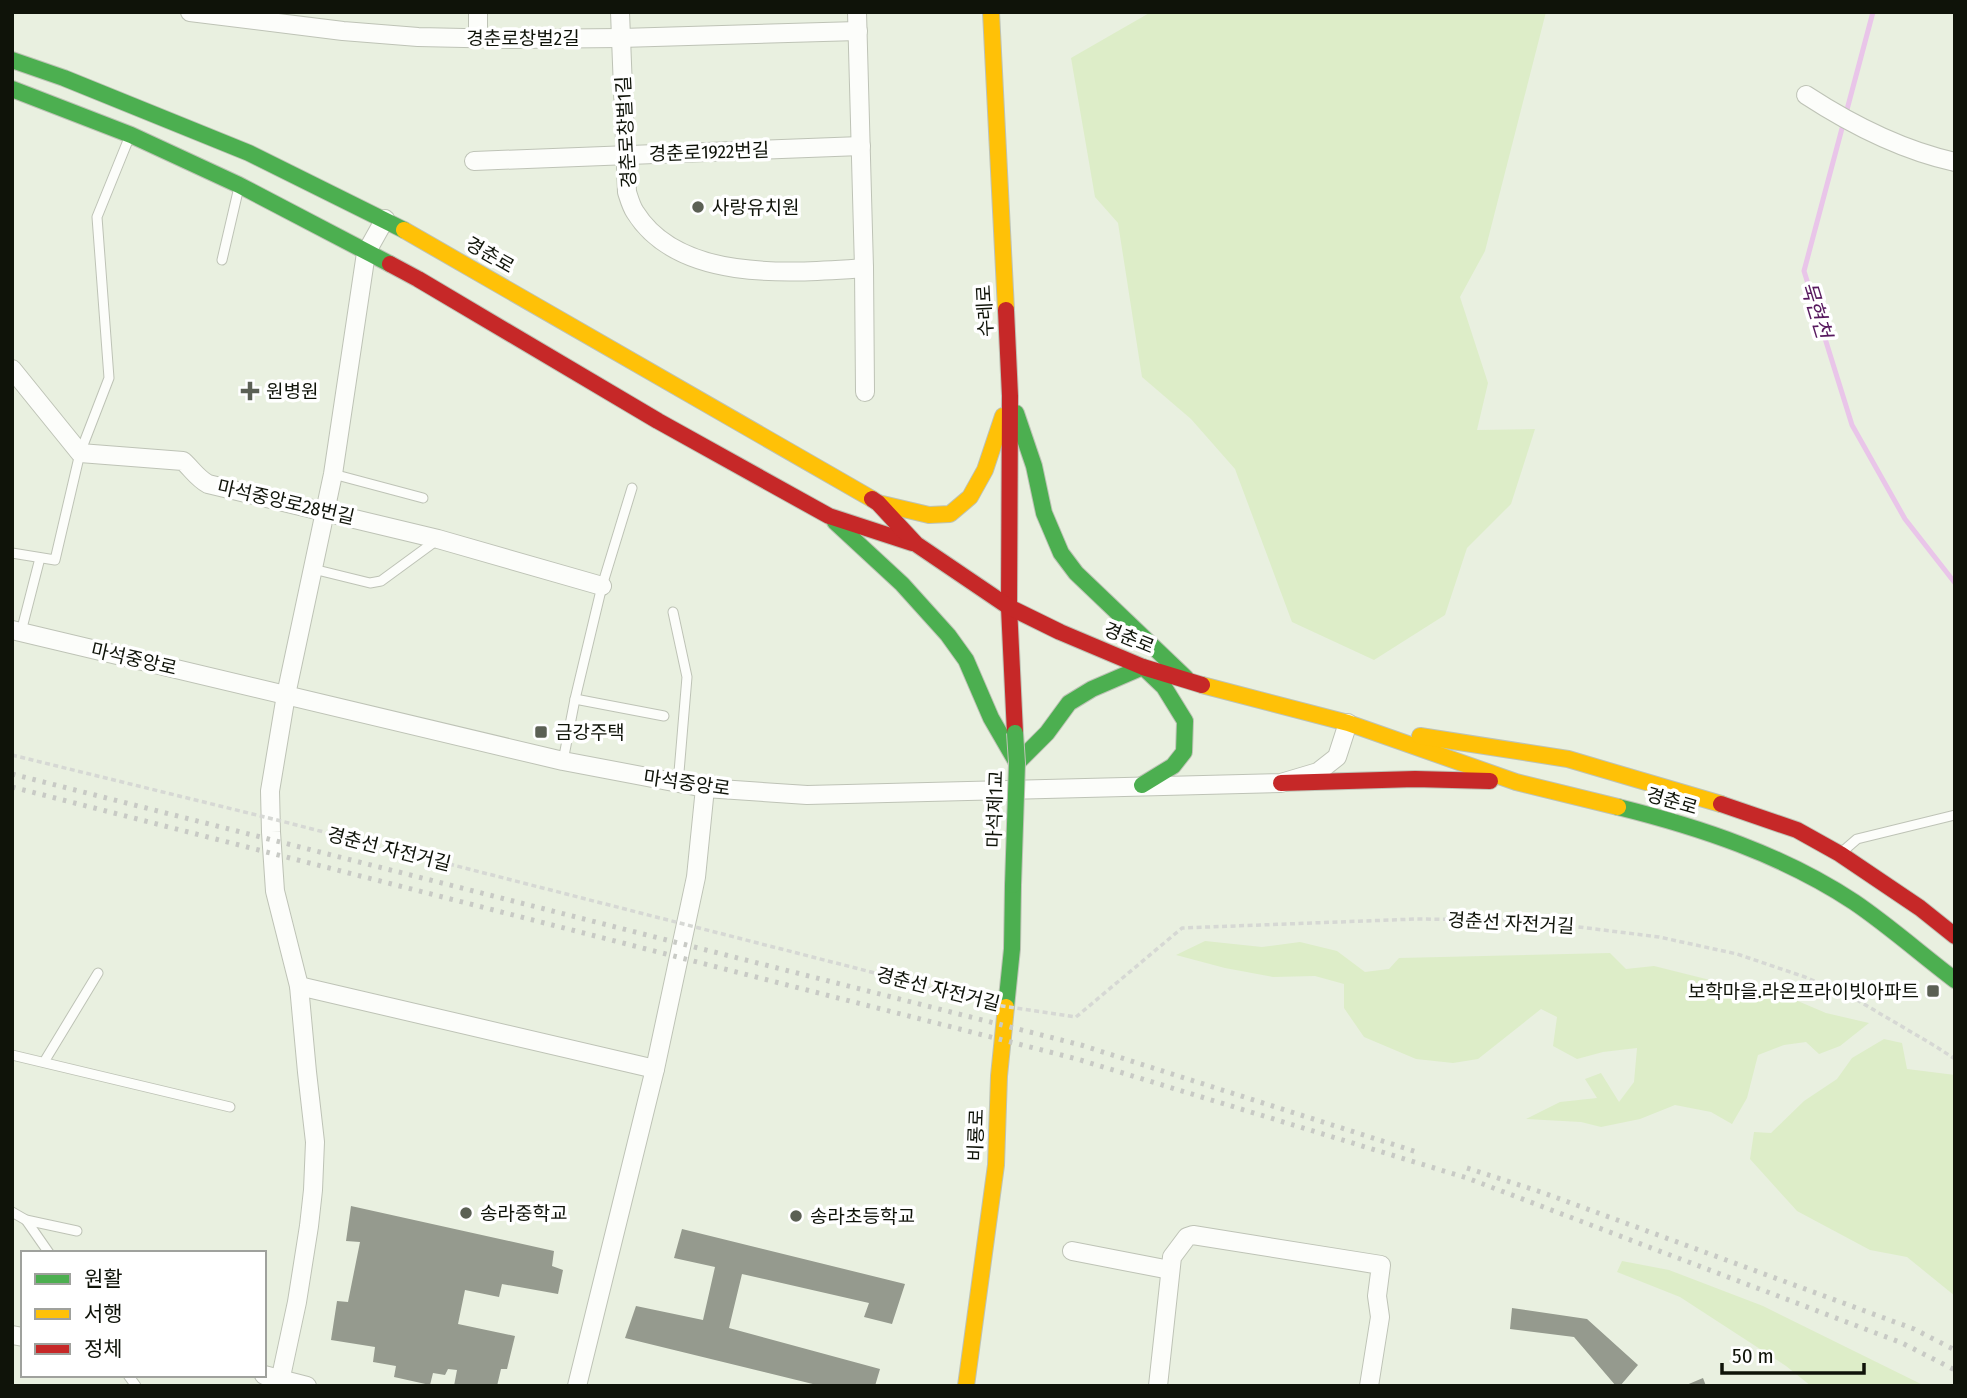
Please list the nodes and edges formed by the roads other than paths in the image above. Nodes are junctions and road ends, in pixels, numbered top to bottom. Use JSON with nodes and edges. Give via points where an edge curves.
{"nodes":[{"id":1,"x":190,"y":12,"type":"edge"},
{"id":2,"x":478,"y":12,"type":"edge"},
{"id":3,"x":620,"y":12,"type":"edge"},
{"id":4,"x":857,"y":12,"type":"edge"},
{"id":5,"x":991,"y":12,"type":"edge"},
{"id":6,"x":278,"y":18,"type":"edge"},
{"id":7,"x":858,"y":31,"type":"junction"},
{"id":8,"x":621,"y":38,"type":"junction"},
{"id":9,"x":478,"y":39,"type":"junction"},
{"id":10,"x":12,"y":60,"type":"edge"},
{"id":11,"x":12,"y":89,"type":"edge"},
{"id":12,"x":1810,"y":97,"type":"dead end"},
{"id":13,"x":131,"y":135,"type":"junction"},
{"id":14,"x":861,"y":146,"type":"junction"},
{"id":15,"x":626,"y":155,"type":"junction"},
{"id":16,"x":474,"y":161,"type":"dead end"},
{"id":17,"x":1955,"y":162,"type":"edge"},
{"id":18,"x":239,"y":185,"type":"junction"},
{"id":19,"x":385,"y":219,"type":"junction"},
{"id":20,"x":366,"y":253,"type":"junction"},
{"id":21,"x":222,"y":260,"type":"dead end"},
{"id":22,"x":864,"y":268,"type":"junction"},
{"id":23,"x":12,"y":369,"type":"edge"},
{"id":24,"x":865,"y":392,"type":"dead end"},
{"id":25,"x":1010,"y":396,"type":"junction"},
{"id":26,"x":80,"y":453,"type":"junction"},
{"id":27,"x":333,"y":474,"type":"junction"},
{"id":28,"x":632,"y":488,"type":"dead end"},
{"id":29,"x":423,"y":498,"type":"dead end"},
{"id":30,"x":878,"y":503,"type":"junction"},
{"id":31,"x":326,"y":511,"type":"junction"},
{"id":32,"x":829,"y":516,"type":"junction"},
{"id":33,"x":438,"y":539,"type":"junction"},
{"id":34,"x":916,"y":544,"type":"junction"},
{"id":35,"x":12,"y":553,"type":"edge"},
{"id":36,"x":40,"y":558,"type":"junction"},
{"id":37,"x":313,"y":569,"type":"junction"},
{"id":38,"x":602,"y":586,"type":"junction"},
{"id":39,"x":1009,"y":607,"type":"junction"},
{"id":40,"x":673,"y":612,"type":"dead end"},
{"id":41,"x":17,"y":631,"type":"edge"},
{"id":42,"x":1143,"y":667,"type":"junction"},
{"id":43,"x":1190,"y":682,"type":"junction"},
{"id":44,"x":286,"y":695,"type":"junction"},
{"id":45,"x":575,"y":699,"type":"junction"},
{"id":46,"x":664,"y":716,"type":"dead end"},
{"id":47,"x":1348,"y":723,"type":"junction"},
{"id":48,"x":563,"y":761,"type":"junction"},
{"id":49,"x":1017,"y":763,"type":"junction"},
{"id":50,"x":1516,"y":782,"type":"junction"},
{"id":51,"x":1281,"y":783,"type":"junction"},
{"id":52,"x":678,"y":784,"type":"junction"},
{"id":53,"x":1142,"y":785,"type":"junction"},
{"id":54,"x":705,"y":788,"type":"junction"},
{"id":55,"x":1955,"y":815,"type":"edge"},
{"id":56,"x":1840,"y":854,"type":"junction"},
{"id":57,"x":1013,"y":885,"type":"joint"},
{"id":58,"x":1955,"y":936,"type":"edge"},
{"id":59,"x":98,"y":973,"type":"dead end"},
{"id":60,"x":1955,"y":980,"type":"edge"},
{"id":61,"x":299,"y":986,"type":"junction"},
{"id":62,"x":12,"y":1055,"type":"edge"},
{"id":63,"x":44,"y":1062,"type":"junction"},
{"id":64,"x":655,"y":1069,"type":"junction"},
{"id":65,"x":230,"y":1107,"type":"dead end"},
{"id":66,"x":12,"y":1212,"type":"edge"},
{"id":67,"x":26,"y":1220,"type":"junction"},
{"id":68,"x":78,"y":1231,"type":"dead end"},
{"id":69,"x":48,"y":1251,"type":"edge"},
{"id":70,"x":1072,"y":1251,"type":"dead end"},
{"id":71,"x":1170,"y":1269,"type":"junction"},
{"id":72,"x":275,"y":1380,"type":"edge"},
{"id":73,"x":307,"y":1386,"type":"edge"},
{"id":74,"x":577,"y":1386,"type":"edge"},
{"id":75,"x":966,"y":1386,"type":"edge"},
{"id":76,"x":1158,"y":1386,"type":"edge"},
{"id":77,"x":1369,"y":1386,"type":"edge"}],
"edges":[{"from":1,"to":6,"type":"street","name":"경춘로창벌2길"},
{"from":2,"to":9,"type":"street"},
{"from":3,"to":8,"type":"street","name":"경춘로창벌1길"},
{"from":4,"to":7,"type":"street"},
{"from":5,"to":25,"type":"street","name":"수레로"},
{"from":6,"to":9,"type":"street","name":"경춘로창벌2길","via":[[418,37]]},
{"from":7,"to":8,"type":"street","name":"경춘로창벌2길"},
{"from":7,"to":14,"type":"street"},
{"from":8,"to":9,"type":"street","name":"경춘로창벌2길"},
{"from":8,"to":15,"type":"street","name":"경춘로창벌1길"},
{"from":10,"to":19,"type":"street","name":"경춘로","via":[[249,153]]},
{"from":11,"to":13,"type":"street","name":"경춘로"},
{"from":12,"to":17,"type":"street","via":[[1860,127]]},
{"from":13,"to":18,"type":"street","name":"경춘로"},
{"from":13,"to":26,"type":"lane","via":[[97,217],[109,378]]},
{"from":14,"to":15,"type":"street","name":"경춘로1922번길"},
{"from":14,"to":22,"type":"street"},
{"from":15,"to":16,"type":"street","name":"경춘로1922번길"},
{"from":15,"to":22,"type":"street","name":"경춘로창벌1길","via":[[627,192],[634,211],[673,249],[715,264],[749,268],[803,272]]},
{"from":18,"to":20,"type":"street","name":"경춘로"},
{"from":18,"to":21,"type":"lane"},
{"from":19,"to":20,"type":"street"},
{"from":19,"to":30,"type":"street","name":"경춘로"},
{"from":20,"to":27,"type":"street"},
{"from":20,"to":32,"type":"street","name":"경춘로"},
{"from":22,"to":24,"type":"street"},
{"from":23,"to":26,"type":"street"},
{"from":25,"to":30,"type":"street","via":[[985,470],[970,497],[950,514],[929,515]]},
{"from":25,"to":39,"type":"street","name":"수레로"},
{"from":25,"to":43,"type":"street","via":[[1034,466],[1044,513],[1061,554]]},
{"from":26,"to":31,"type":"street","name":"마석중앙로28번길","via":[[183,461],[208,484]]},
{"from":26,"to":36,"type":"lane","via":[[55,560]]},
{"from":27,"to":29,"type":"lane"},
{"from":27,"to":31,"type":"street"},
{"from":28,"to":38,"type":"lane"},
{"from":30,"to":34,"type":"street","name":"경춘로"},
{"from":31,"to":33,"type":"street","name":"마석중앙로28번길"},
{"from":31,"to":37,"type":"street"},
{"from":32,"to":34,"type":"street","name":"경춘로"},
{"from":32,"to":49,"type":"street","via":[[940,625],[976,678],[988,712]]},
{"from":33,"to":37,"type":"lane","via":[[381,581],[370,583]]},
{"from":33,"to":38,"type":"street","name":"마석중앙로28번길"},
{"from":34,"to":39,"type":"street","name":"경춘로"},
{"from":35,"to":36,"type":"lane"},
{"from":36,"to":41,"type":"lane"},
{"from":37,"to":44,"type":"street"},
{"from":38,"to":45,"type":"lane"},
{"from":39,"to":42,"type":"street","name":"경춘로"},
{"from":39,"to":49,"type":"street","name":"마석제1교","bridge":true},
{"from":40,"to":52,"type":"lane","via":[[687,677]]},
{"from":41,"to":44,"type":"street","name":"마석중앙로"},
{"from":42,"to":43,"type":"street","name":"경춘로"},
{"from":42,"to":49,"type":"street","via":[[1069,703]]},
{"from":42,"to":53,"type":"street","via":[[1164,687],[1185,721],[1184,752],[1173,766]]},
{"from":43,"to":47,"type":"street","name":"경춘로"},
{"from":44,"to":48,"type":"street","name":"마석중앙로"},
{"from":44,"to":61,"type":"street","via":[[271,791],[271,832],[275,891]]},
{"from":45,"to":46,"type":"lane"},
{"from":45,"to":48,"type":"lane"},
{"from":47,"to":50,"type":"street","name":"경춘로"},
{"from":47,"to":51,"type":"street","name":"마석중앙로","via":[[1337,757],[1318,772]]},
{"from":47,"to":56,"type":"street","name":"경춘로","via":[[1568,760],[1797,830]]},
{"from":48,"to":52,"type":"street","name":"마석중앙로"},
{"from":49,"to":57,"type":"street","name":"마석제1교","bridge":true},
{"from":50,"to":51,"type":"street"},
{"from":50,"to":60,"type":"street","name":"경춘로","via":[[1662,818],[1797,870],[1854,902]]},
{"from":51,"to":53,"type":"street","name":"마석중앙로"},
{"from":52,"to":54,"type":"street","name":"마석중앙로"},
{"from":53,"to":54,"type":"street","name":"마석중앙로","via":[[807,795]]},
{"from":54,"to":64,"type":"street","via":[[696,877]]},
{"from":55,"to":56,"type":"lane","via":[[1857,839]]},
{"from":56,"to":58,"type":"street","name":"경춘로"},
{"from":57,"to":75,"type":"street","name":"비룡로","via":[[996,1165]]},
{"from":59,"to":63,"type":"lane"},
{"from":61,"to":64,"type":"street"},
{"from":61,"to":72,"type":"street","via":[[315,1142],[313,1190],[297,1302]]},
{"from":62,"to":63,"type":"lane"},
{"from":63,"to":65,"type":"lane"},
{"from":64,"to":74,"type":"street"},
{"from":66,"to":67,"type":"lane"},
{"from":67,"to":68,"type":"lane"},
{"from":67,"to":69,"type":"lane"},
{"from":70,"to":71,"type":"street"},
{"from":71,"to":76,"type":"street"},
{"from":71,"to":77,"type":"street","via":[[1177,1249],[1193,1235],[1381,1265],[1380,1317]]},
{"from":72,"to":73,"type":"street"}]}
